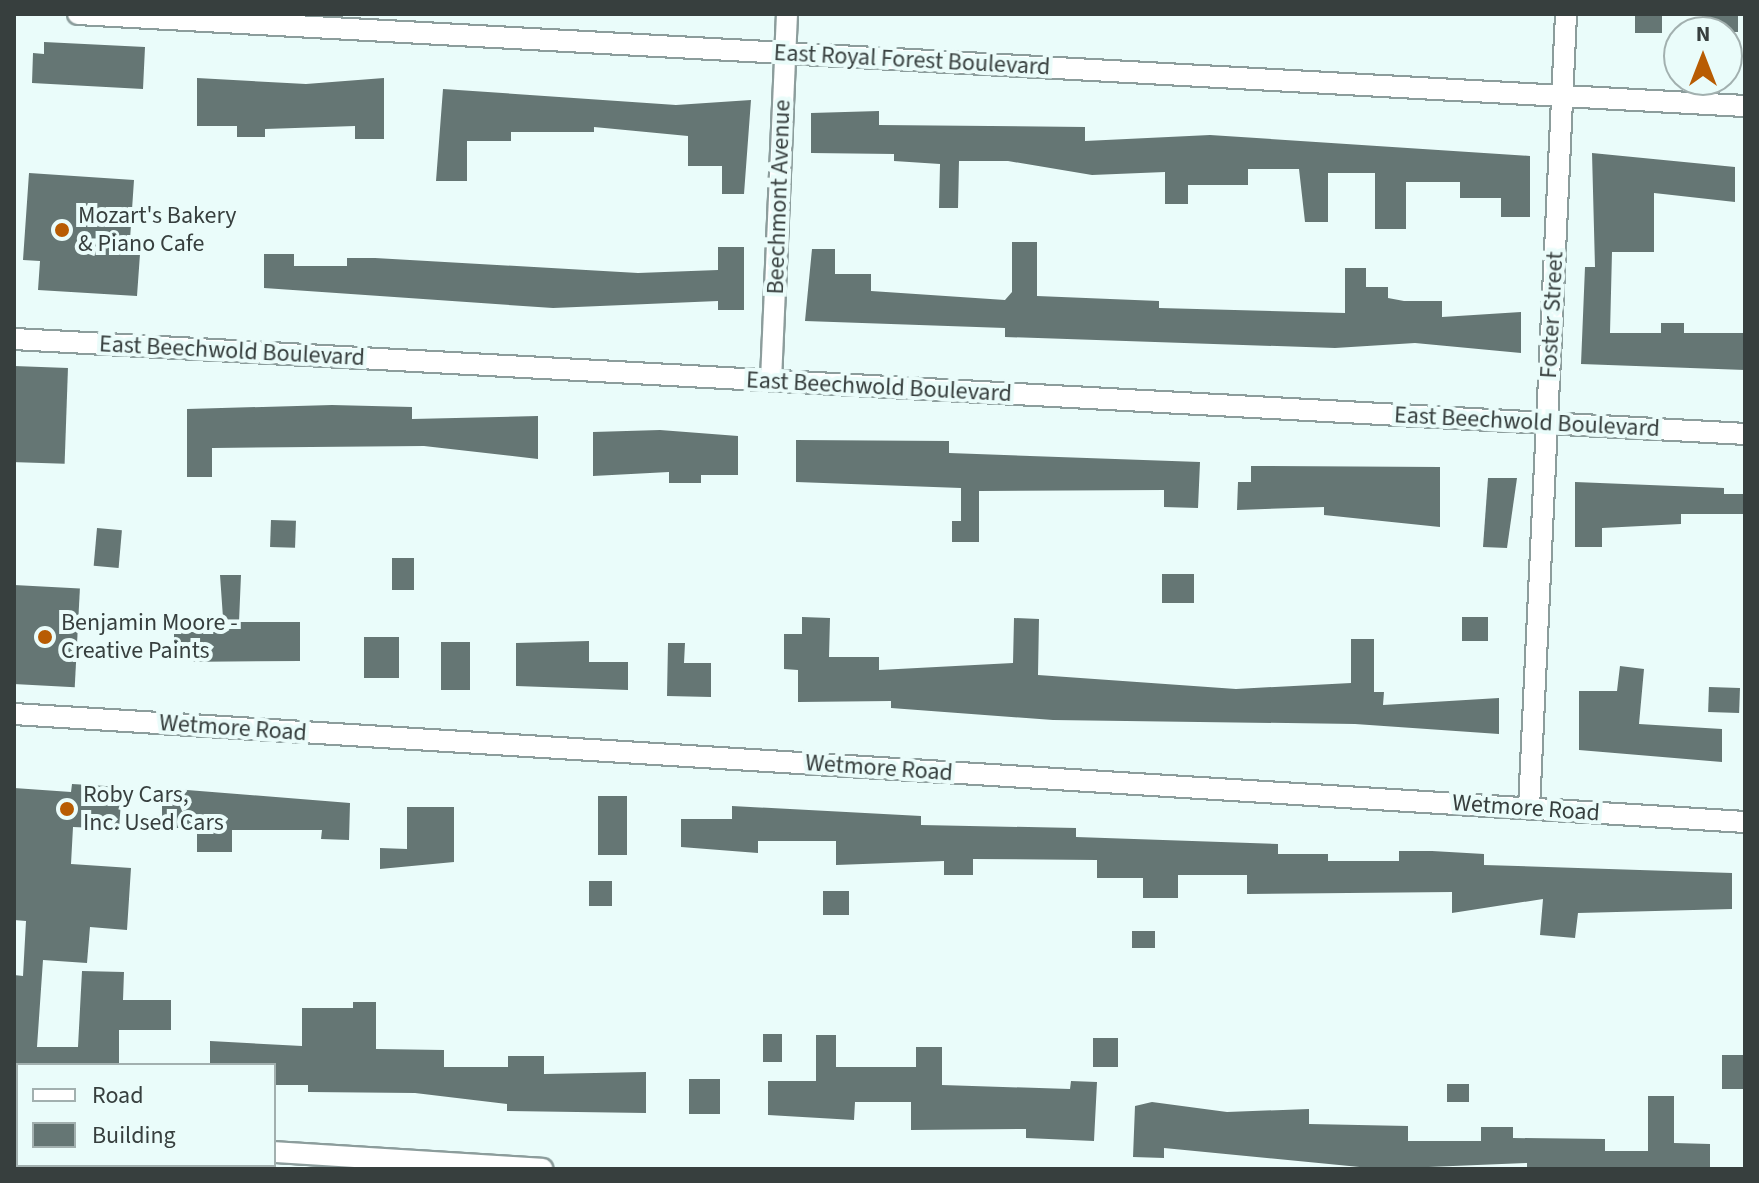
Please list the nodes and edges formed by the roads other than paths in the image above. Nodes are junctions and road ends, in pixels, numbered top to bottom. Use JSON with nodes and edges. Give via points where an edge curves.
{"nodes":[{"id":1,"x":78,"y":14,"type":"edge"},
{"id":2,"x":787,"y":14,"type":"edge"},
{"id":3,"x":1566,"y":14,"type":"edge"},
{"id":4,"x":785,"y":53,"type":"junction"},
{"id":5,"x":1562,"y":96,"type":"junction"},
{"id":6,"x":1745,"y":106,"type":"edge"},
{"id":7,"x":14,"y":339,"type":"edge"},
{"id":8,"x":771,"y":380,"type":"junction"},
{"id":9,"x":1547,"y":423,"type":"junction"},
{"id":10,"x":1745,"y":434,"type":"edge"},
{"id":11,"x":14,"y":714,"type":"edge"},
{"id":12,"x":1529,"y":808,"type":"junction"},
{"id":13,"x":1745,"y":822,"type":"edge"},
{"id":14,"x":276,"y":1152,"type":"edge"},
{"id":15,"x":542,"y":1169,"type":"edge"}],
"edges":[{"from":1,"to":4,"type":"street","name":"East Royal Forest Boulevard"},
{"from":2,"to":4,"type":"street","name":"Beechmont Avenue"},
{"from":3,"to":5,"type":"street","name":"Foster Street"},
{"from":4,"to":5,"type":"street","name":"East Royal Forest Boulevard"},
{"from":4,"to":8,"type":"street","name":"Beechmont Avenue"},
{"from":5,"to":6,"type":"street","name":"East Royal Forest Boulevard"},
{"from":5,"to":9,"type":"street","name":"Foster Street"},
{"from":7,"to":8,"type":"street","name":"East Beechwold Boulevard"},
{"from":8,"to":9,"type":"street","name":"East Beechwold Boulevard"},
{"from":9,"to":10,"type":"street","name":"East Beechwold Boulevard"},
{"from":9,"to":12,"type":"street","name":"Foster Street"},
{"from":11,"to":12,"type":"street","name":"Wetmore Road"},
{"from":12,"to":13,"type":"street","name":"Wetmore Road"},
{"from":14,"to":15,"type":"street"}]}
